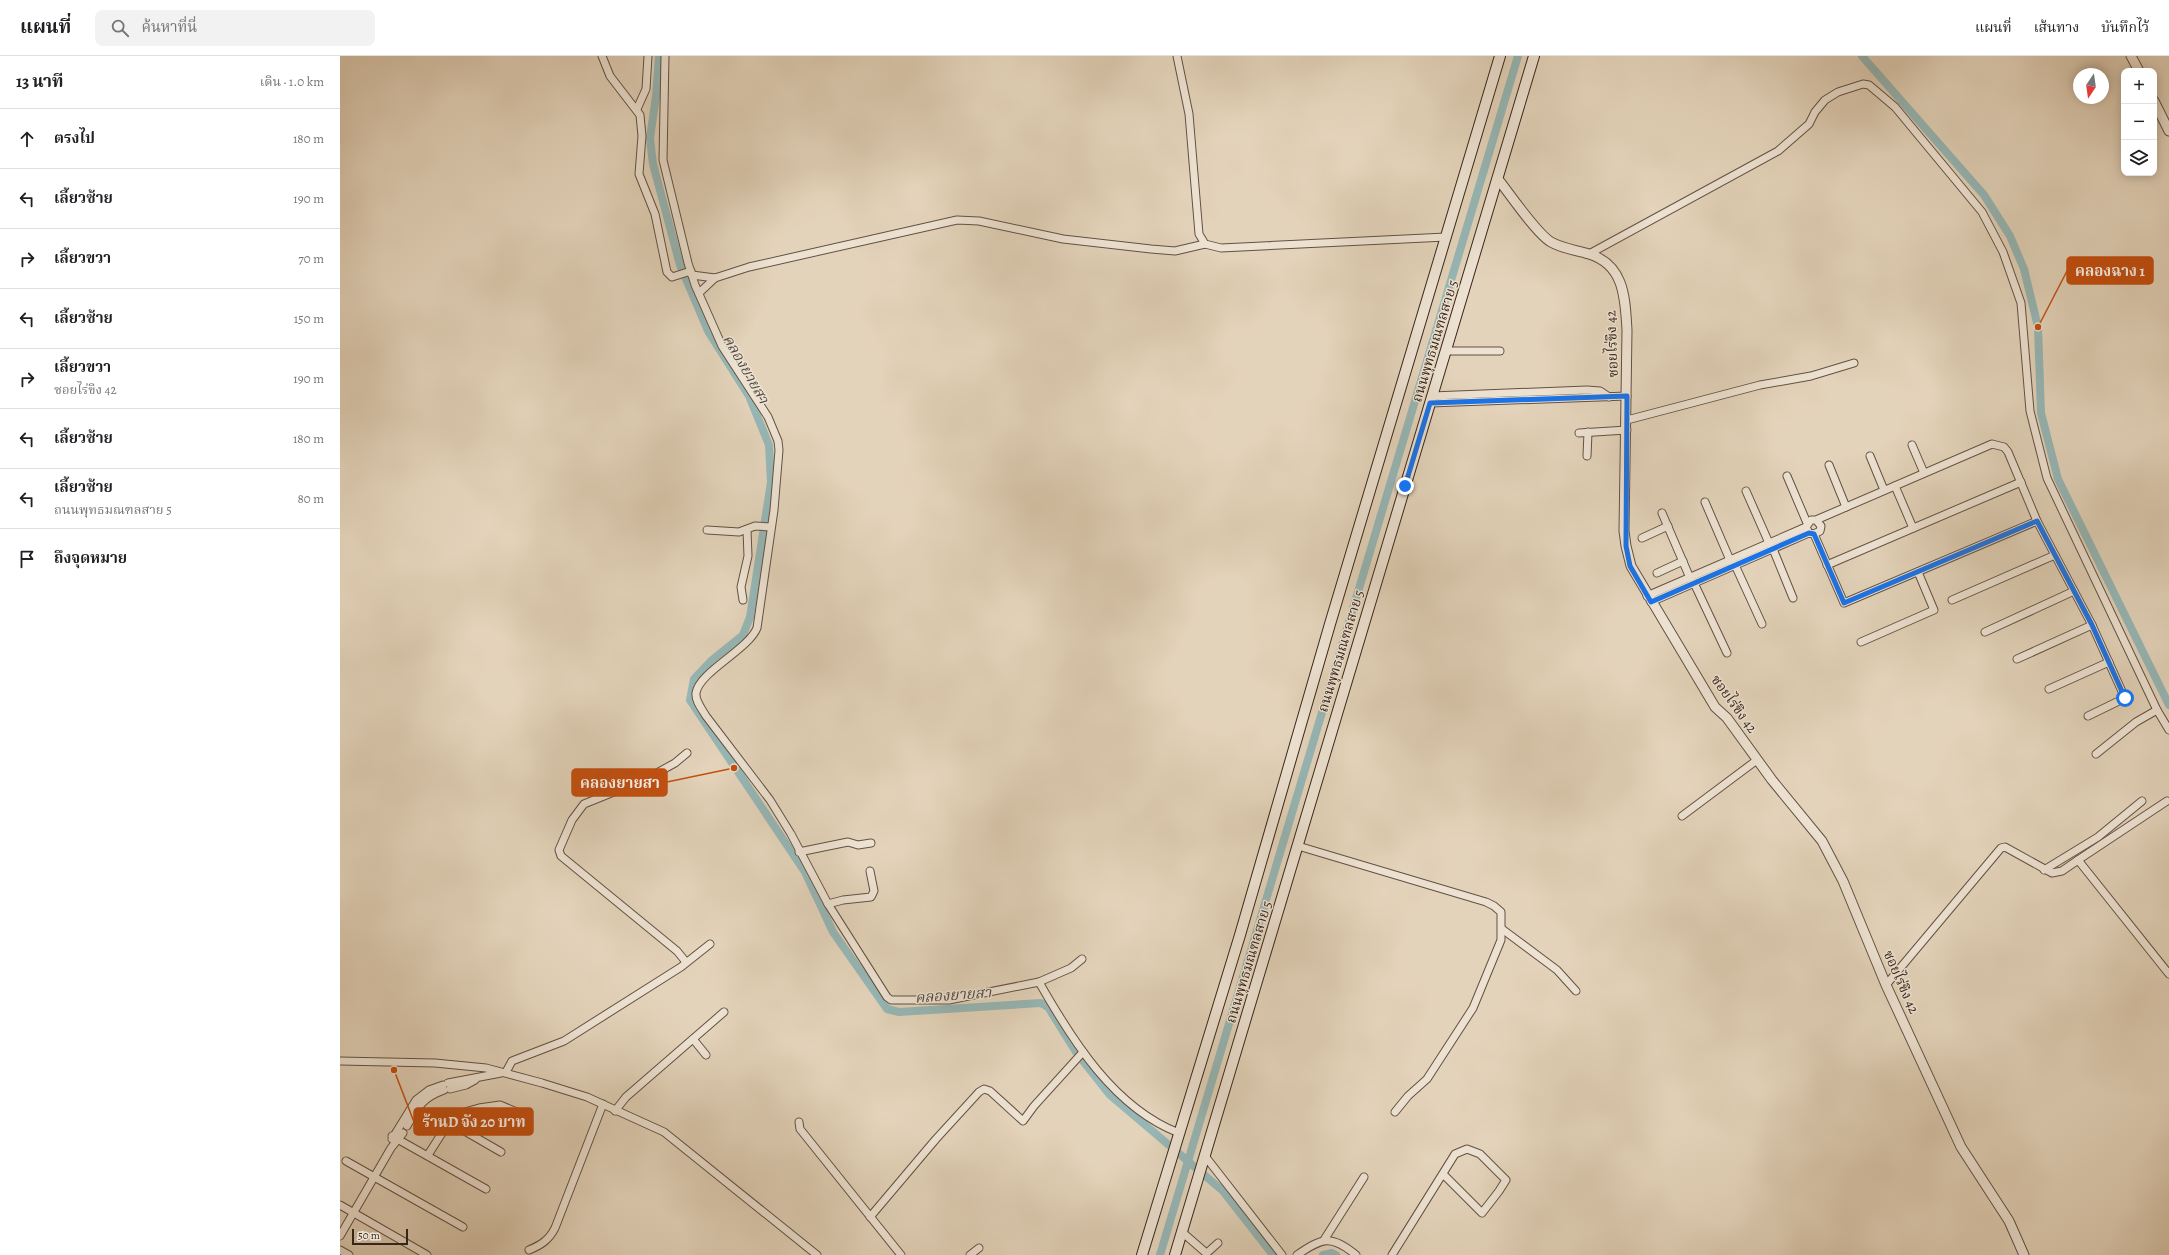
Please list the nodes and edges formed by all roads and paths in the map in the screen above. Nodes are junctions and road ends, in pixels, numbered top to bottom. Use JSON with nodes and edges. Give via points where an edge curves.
{"nodes":[{"id":1,"x":602,"y":56,"type":"edge"},
{"id":2,"x":648,"y":56,"type":"edge"},
{"id":3,"x":665,"y":56,"type":"edge"},
{"id":4,"x":1177,"y":56,"type":"edge"},
{"id":5,"x":1500,"y":56,"type":"edge"},
{"id":6,"x":1534,"y":56,"type":"edge"},
{"id":7,"x":2131,"y":56,"type":"edge"},
{"id":8,"x":2137,"y":68,"type":"edge"},
{"id":9,"x":2156,"y":104,"type":"edge"},
{"id":10,"x":637,"y":109,"type":"junction"},
{"id":11,"x":2169,"y":131,"type":"edge"},
{"id":12,"x":1498,"y":179,"type":"junction"},
{"id":13,"x":1446,"y":237,"type":"junction"},
{"id":14,"x":1205,"y":244,"type":"junction"},
{"id":15,"x":1589,"y":254,"type":"junction"},
{"id":16,"x":690,"y":273,"type":"junction"},
{"id":17,"x":715,"y":278,"type":"junction"},
{"id":18,"x":699,"y":293,"type":"junction"},
{"id":19,"x":1500,"y":351,"type":"dead end"},
{"id":20,"x":1447,"y":352,"type":"junction"},
{"id":21,"x":1854,"y":363,"type":"dead end"},
{"id":22,"x":1627,"y":396,"type":"junction"},
{"id":23,"x":1431,"y":400,"type":"junction"},
{"id":24,"x":1627,"y":420,"type":"junction"},
{"id":25,"x":1627,"y":430,"type":"junction"},
{"id":26,"x":1588,"y":432,"type":"junction"},
{"id":27,"x":1579,"y":433,"type":"dead end"},
{"id":28,"x":1912,"y":445,"type":"dead end"},
{"id":29,"x":1587,"y":456,"type":"dead end"},
{"id":30,"x":1870,"y":456,"type":"dead end"},
{"id":31,"x":1829,"y":465,"type":"dead end"},
{"id":32,"x":1924,"y":473,"type":"junction"},
{"id":33,"x":1787,"y":476,"type":"dead end"},
{"id":34,"x":2021,"y":482,"type":"junction"},
{"id":35,"x":1895,"y":486,"type":"junction"},
{"id":36,"x":1746,"y":490,"type":"dead end"},
{"id":37,"x":1884,"y":490,"type":"junction"},
{"id":38,"x":1705,"y":502,"type":"dead end"},
{"id":39,"x":1846,"y":507,"type":"junction"},
{"id":40,"x":1662,"y":513,"type":"dead end"},
{"id":41,"x":1816,"y":520,"type":"junction"},
{"id":42,"x":2037,"y":521,"type":"junction"},
{"id":43,"x":1668,"y":526,"type":"junction"},
{"id":44,"x":769,"y":527,"type":"junction"},
{"id":45,"x":1913,"y":528,"type":"junction"},
{"id":46,"x":1809,"y":529,"type":"junction"},
{"id":47,"x":707,"y":530,"type":"dead end"},
{"id":48,"x":747,"y":530,"type":"junction"},
{"id":49,"x":1642,"y":538,"type":"dead end"},
{"id":50,"x":1771,"y":546,"type":"junction"},
{"id":51,"x":2055,"y":555,"type":"junction"},
{"id":52,"x":1683,"y":561,"type":"junction"},
{"id":53,"x":1733,"y":563,"type":"junction"},
{"id":54,"x":1827,"y":565,"type":"junction"},
{"id":55,"x":1918,"y":572,"type":"junction"},
{"id":56,"x":1657,"y":573,"type":"dead end"},
{"id":57,"x":1692,"y":580,"type":"junction"},
{"id":58,"x":2074,"y":591,"type":"junction"},
{"id":59,"x":1793,"y":598,"type":"dead end"},
{"id":60,"x":1649,"y":599,"type":"junction"},
{"id":61,"x":743,"y":600,"type":"dead end"},
{"id":62,"x":1952,"y":600,"type":"dead end"},
{"id":63,"x":1762,"y":624,"type":"dead end"},
{"id":64,"x":2092,"y":625,"type":"junction"},
{"id":65,"x":1985,"y":632,"type":"dead end"},
{"id":66,"x":1861,"y":642,"type":"dead end"},
{"id":67,"x":1727,"y":653,"type":"dead end"},
{"id":68,"x":2017,"y":659,"type":"dead end"},
{"id":69,"x":2108,"y":662,"type":"junction"},
{"id":70,"x":2049,"y":689,"type":"dead end"},
{"id":71,"x":2157,"y":710,"type":"junction"},
{"id":72,"x":2088,"y":716,"type":"dead end"},
{"id":73,"x":2169,"y":730,"type":"edge"},
{"id":74,"x":687,"y":753,"type":"dead end"},
{"id":75,"x":2096,"y":754,"type":"dead end"},
{"id":76,"x":1757,"y":760,"type":"junction"},
{"id":77,"x":2142,"y":801,"type":"dead end"},
{"id":78,"x":2167,"y":801,"type":"dead end"},
{"id":79,"x":1682,"y":816,"type":"dead end"},
{"id":80,"x":871,"y":843,"type":"dead end"},
{"id":81,"x":1298,"y":846,"type":"junction"},
{"id":82,"x":799,"y":852,"type":"junction"},
{"id":83,"x":2078,"y":860,"type":"junction"},
{"id":84,"x":2044,"y":870,"type":"junction"},
{"id":85,"x":870,"y":871,"type":"dead end"},
{"id":86,"x":828,"y":904,"type":"junction"},
{"id":87,"x":1502,"y":929,"type":"junction"},
{"id":88,"x":710,"y":944,"type":"dead end"},
{"id":89,"x":1082,"y":959,"type":"dead end"},
{"id":90,"x":686,"y":962,"type":"junction"},
{"id":91,"x":2169,"y":974,"type":"edge"},
{"id":92,"x":1039,"y":982,"type":"junction"},
{"id":93,"x":1886,"y":985,"type":"junction"},
{"id":94,"x":1576,"y":991,"type":"dead end"},
{"id":95,"x":724,"y":1012,"type":"dead end"},
{"id":96,"x":693,"y":1039,"type":"junction"},
{"id":97,"x":1083,"y":1053,"type":"junction"},
{"id":98,"x":706,"y":1055,"type":"dead end"},
{"id":99,"x":340,"y":1061,"type":"edge"},
{"id":100,"x":504,"y":1072,"type":"junction"},
{"id":101,"x":418,"y":1102,"type":"junction"},
{"id":102,"x":603,"y":1104,"type":"junction"},
{"id":103,"x":615,"y":1111,"type":"junction"},
{"id":104,"x":1395,"y":1112,"type":"dead end"},
{"id":105,"x":526,"y":1116,"type":"dead end"},
{"id":106,"x":449,"y":1122,"type":"junction"},
{"id":107,"x":799,"y":1122,"type":"dead end"},
{"id":108,"x":1179,"y":1135,"type":"junction"},
{"id":109,"x":396,"y":1138,"type":"junction"},
{"id":110,"x":501,"y":1152,"type":"dead end"},
{"id":111,"x":428,"y":1156,"type":"junction"},
{"id":112,"x":1205,"y":1158,"type":"junction"},
{"id":113,"x":346,"y":1162,"type":"dead end"},
{"id":114,"x":1443,"y":1174,"type":"junction"},
{"id":115,"x":374,"y":1176,"type":"junction"},
{"id":116,"x":1364,"y":1177,"type":"dead end"},
{"id":117,"x":486,"y":1189,"type":"dead end"},
{"id":118,"x":340,"y":1205,"type":"edge"},
{"id":119,"x":353,"y":1213,"type":"junction"},
{"id":120,"x":870,"y":1217,"type":"junction"},
{"id":121,"x":463,"y":1227,"type":"dead end"},
{"id":122,"x":1182,"y":1232,"type":"junction"},
{"id":123,"x":340,"y":1236,"type":"edge"},
{"id":124,"x":1324,"y":1240,"type":"junction"},
{"id":125,"x":1218,"y":1243,"type":"dead end"},
{"id":126,"x":979,"y":1248,"type":"dead end"},
{"id":127,"x":340,"y":1250,"type":"edge"},
{"id":128,"x":529,"y":1250,"type":"dead end"},
{"id":129,"x":349,"y":1255,"type":"edge"},
{"id":130,"x":427,"y":1255,"type":"edge"},
{"id":131,"x":817,"y":1255,"type":"edge"},
{"id":132,"x":901,"y":1255,"type":"edge"},
{"id":133,"x":970,"y":1255,"type":"edge"},
{"id":134,"x":1142,"y":1255,"type":"edge"},
{"id":135,"x":1176,"y":1255,"type":"edge"},
{"id":136,"x":1282,"y":1255,"type":"edge"},
{"id":137,"x":1297,"y":1255,"type":"edge"},
{"id":138,"x":1356,"y":1255,"type":"edge"},
{"id":139,"x":1392,"y":1255,"type":"edge"},
{"id":140,"x":2024,"y":1255,"type":"edge"}],
"edges":[{"from":1,"to":10,"type":"street","via":[[610,76]]},
{"from":2,"to":10,"type":"street","via":[[646,89]]},
{"from":3,"to":16,"type":"street","via":[[663,160]]},
{"from":4,"to":14,"type":"street","via":[[1189,114],[1199,234]]},
{"from":5,"to":13,"type":"main road","name":"ถนนพุทธมณฑลสาย 5"},
{"from":6,"to":12,"type":"main road","name":"ถนนพุทธมณฑลสาย 5"},
{"from":7,"to":8,"type":"street"},
{"from":9,"to":11,"type":"street"},
{"from":10,"to":16,"type":"street","via":[[642,126],[640,174],[655,214],[667,272],[672,277]]},
{"from":12,"to":15,"type":"street","name":"ซอยไร่ขิง 42","via":[[1550,242]]},
{"from":12,"to":20,"type":"main road","name":"ถนนพุทธมณฑลสาย 5"},
{"from":13,"to":14,"type":"street","via":[[1221,248]]},
{"from":13,"to":108,"type":"main road","name":"ถนนพุทธมณฑลสาย 5"},
{"from":14,"to":17,"type":"street","via":[[1175,251],[1151,249],[1063,239],[957,220],[749,267]]},
{"from":15,"to":22,"type":"street","name":"ซอยไร่ขิง 42","via":[[1610,266],[1624,294]]},
{"from":15,"to":71,"type":"street","via":[[1778,151],[1809,124],[1817,108],[1825,100],[1838,92],[1863,84],[1869,85],[1895,107],[1982,212],[2003,252],[2021,303],[2030,412],[2047,478]]},
{"from":16,"to":17,"type":"street"},
{"from":16,"to":18,"type":"street"},
{"from":17,"to":18,"type":"street"},
{"from":18,"to":44,"type":"street","via":[[722,346],[768,417],[778,441]]},
{"from":19,"to":20,"type":"street"},
{"from":20,"to":23,"type":"main road","name":"ถนนพุทธมณฑลสาย 5"},
{"from":21,"to":24,"type":"street"},
{"from":22,"to":23,"type":"street","via":[[1610,397],[1600,391],[1587,390]]},
{"from":22,"to":24,"type":"street","name":"ซอยไร่ขิง 42"},
{"from":23,"to":81,"type":"main road","name":"ถนนพุทธมณฑลสาย 5"},
{"from":24,"to":25,"type":"street","name":"ซอยไร่ขิง 42"},
{"from":25,"to":26,"type":"street"},
{"from":25,"to":60,"type":"street","name":"ซอยไร่ขิง 42","via":[[1626,546],[1630,566]]},
{"from":26,"to":27,"type":"street"},
{"from":26,"to":29,"type":"street"},
{"from":28,"to":32,"type":"street"},
{"from":30,"to":37,"type":"street"},
{"from":31,"to":39,"type":"street"},
{"from":32,"to":34,"type":"street","via":[[1992,444],[2004,447],[2008,452]]},
{"from":32,"to":35,"type":"street"},
{"from":33,"to":46,"type":"street"},
{"from":34,"to":42,"type":"street"},
{"from":34,"to":45,"type":"street"},
{"from":35,"to":37,"type":"street"},
{"from":35,"to":45,"type":"street"},
{"from":36,"to":50,"type":"street"},
{"from":37,"to":39,"type":"street"},
{"from":38,"to":53,"type":"street"},
{"from":39,"to":41,"type":"street"},
{"from":40,"to":43,"type":"street"},
{"from":41,"to":46,"type":"street"},
{"from":41,"to":46,"type":"street","via":[[1820,523],[1818,532]]},
{"from":42,"to":51,"type":"street"},
{"from":42,"to":55,"type":"street"},
{"from":43,"to":49,"type":"street"},
{"from":43,"to":52,"type":"street"},
{"from":44,"to":48,"type":"street","via":[[755,526]]},
{"from":44,"to":82,"type":"street","via":[[757,628],[754,634],[701,683],[696,697],[706,716],[770,800]]},
{"from":45,"to":54,"type":"street"},
{"from":46,"to":50,"type":"street"},
{"from":46,"to":54,"type":"street"},
{"from":47,"to":48,"type":"street"},
{"from":48,"to":61,"type":"street","via":[[748,556],[741,587]]},
{"from":50,"to":53,"type":"street"},
{"from":50,"to":59,"type":"street"},
{"from":51,"to":58,"type":"street"},
{"from":51,"to":62,"type":"street"},
{"from":52,"to":56,"type":"street"},
{"from":52,"to":57,"type":"street"},
{"from":53,"to":57,"type":"street"},
{"from":53,"to":63,"type":"street"},
{"from":54,"to":55,"type":"street","via":[[1844,603]]},
{"from":55,"to":66,"type":"street","via":[[1934,610]]},
{"from":57,"to":60,"type":"street"},
{"from":57,"to":67,"type":"street"},
{"from":58,"to":64,"type":"street"},
{"from":58,"to":65,"type":"street"},
{"from":60,"to":76,"type":"street","name":"ซอยไร่ขิง 42","via":[[1715,707],[1727,718]]},
{"from":64,"to":68,"type":"street"},
{"from":64,"to":69,"type":"street"},
{"from":69,"to":70,"type":"street"},
{"from":69,"to":72,"type":"street","via":[[2125,698]]},
{"from":71,"to":73,"type":"street"},
{"from":71,"to":75,"type":"street","via":[[2136,722]]},
{"from":74,"to":90,"type":"street","via":[[675,763],[646,779],[584,804],[572,820],[559,850],[561,856]]},
{"from":76,"to":79,"type":"street"},
{"from":76,"to":93,"type":"street","name":"ซอยไร่ขิง 42","via":[[1822,841],[1843,881]]},
{"from":77,"to":84,"type":"street","via":[[2098,836]]},
{"from":78,"to":83,"type":"street"},
{"from":80,"to":82,"type":"street","via":[[858,845],[848,842]]},
{"from":81,"to":87,"type":"street","via":[[1486,902],[1501,912]]},
{"from":81,"to":112,"type":"main road","name":"ถนนพุทธมณฑลสาย 5"},
{"from":82,"to":86,"type":"street"},
{"from":83,"to":84,"type":"street","via":[[2057,872]]},
{"from":83,"to":91,"type":"street"},
{"from":84,"to":93,"type":"street","via":[[2009,848],[2001,848]]},
{"from":85,"to":86,"type":"street","via":[[874,891],[871,897]]},
{"from":86,"to":92,"type":"street","via":[[891,1000],[949,1000]]},
{"from":87,"to":94,"type":"street","via":[[1557,970]]},
{"from":87,"to":104,"type":"street","via":[[1501,940],[1473,1008],[1427,1079]]},
{"from":88,"to":90,"type":"street"},
{"from":89,"to":92,"type":"street","via":[[1071,968]]},
{"from":90,"to":100,"type":"street","via":[[564,1041],[512,1061]]},
{"from":92,"to":97,"type":"street"},
{"from":93,"to":140,"type":"street","name":"ซอยไร่ขิง 42","via":[[1961,1148],[2009,1221]]},
{"from":95,"to":96,"type":"street"},
{"from":96,"to":98,"type":"street"},
{"from":96,"to":103,"type":"street","via":[[626,1097]]},
{"from":97,"to":108,"type":"street","via":[[1134,1106]]},
{"from":97,"to":120,"type":"street","via":[[1074,1060],[1023,1121],[987,1089],[979,1092]]},
{"from":99,"to":100,"type":"street","via":[[435,1063]]},
{"from":100,"to":101,"type":"street","via":[[446,1087]]},
{"from":100,"to":102,"type":"street"},
{"from":101,"to":109,"type":"street"},
{"from":101,"to":109,"type":"street","via":[[405,1129]]},
{"from":102,"to":103,"type":"street"},
{"from":102,"to":128,"type":"street","via":[[556,1228],[542,1244]]},
{"from":103,"to":131,"type":"street","via":[[646,1122],[664,1132]]},
{"from":105,"to":106,"type":"street","via":[[508,1107],[492,1105],[461,1113]]},
{"from":106,"to":110,"type":"street"},
{"from":106,"to":111,"type":"street"},
{"from":107,"to":120,"type":"street","via":[[800,1128]]},
{"from":108,"to":134,"type":"main road","name":"ถนนพุทธมณฑลสาย 5"},
{"from":109,"to":111,"type":"street"},
{"from":109,"to":115,"type":"street"},
{"from":111,"to":117,"type":"street"},
{"from":112,"to":122,"type":"main road","name":"ถนนพุทธมณฑลสาย 5"},
{"from":112,"to":136,"type":"street"},
{"from":113,"to":115,"type":"street"},
{"from":114,"to":114,"type":"street","via":[[1482,1213],[1506,1180],[1480,1154],[1467,1149],[1455,1154]]},
{"from":114,"to":139,"type":"street"},
{"from":115,"to":119,"type":"street"},
{"from":115,"to":121,"type":"street"},
{"from":116,"to":124,"type":"street"},
{"from":118,"to":119,"type":"street"},
{"from":119,"to":123,"type":"street"},
{"from":119,"to":130,"type":"street"},
{"from":120,"to":132,"type":"street"},
{"from":122,"to":125,"type":"street","via":[[1205,1252]]},
{"from":122,"to":135,"type":"main road","name":"ถนนพุทธมณฑลสาย 5"},
{"from":124,"to":137,"type":"street","via":[[1315,1242]]},
{"from":124,"to":138,"type":"street","via":[[1336,1242]]},
{"from":126,"to":133,"type":"street"},
{"from":127,"to":129,"type":"street"}]}
